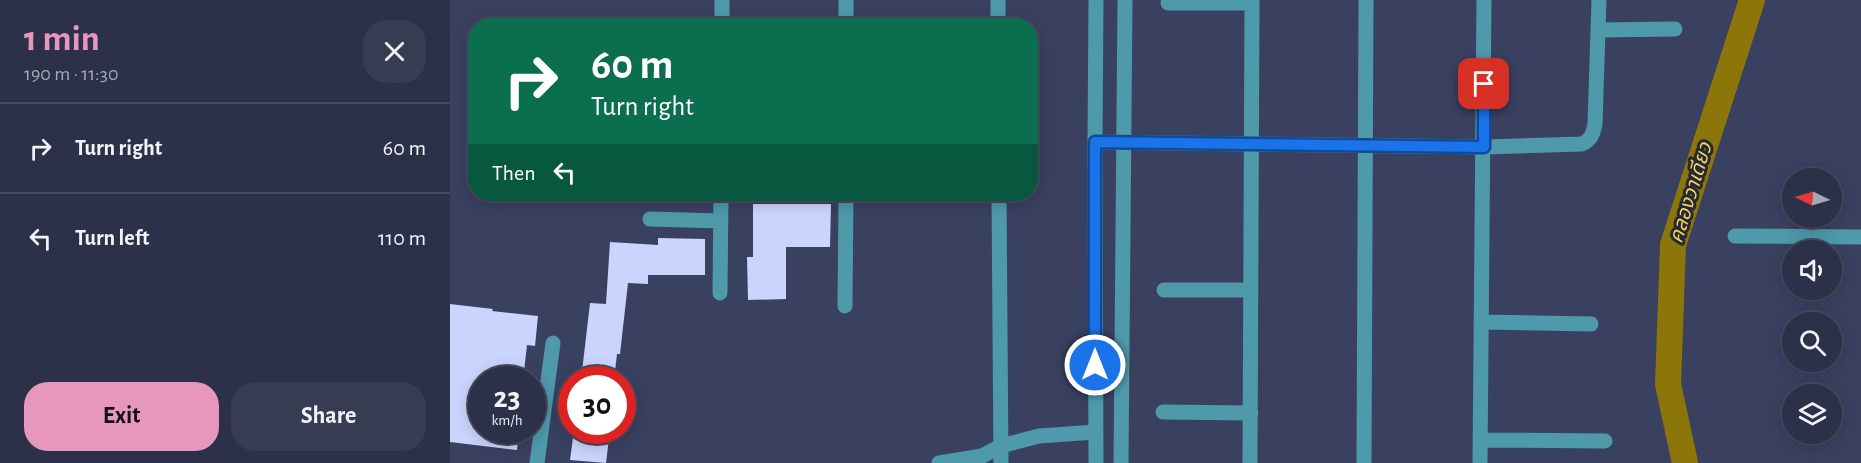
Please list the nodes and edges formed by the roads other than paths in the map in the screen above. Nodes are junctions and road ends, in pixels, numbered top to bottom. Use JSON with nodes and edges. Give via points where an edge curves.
{"nodes":[{"id":1,"x":723,"y":0,"type":"edge"},
{"id":2,"x":846,"y":0,"type":"edge"},
{"id":3,"x":998,"y":0,"type":"edge"},
{"id":4,"x":1096,"y":0,"type":"edge"},
{"id":5,"x":1125,"y":0,"type":"edge"},
{"id":6,"x":1366,"y":0,"type":"edge"},
{"id":7,"x":1484,"y":0,"type":"edge"},
{"id":8,"x":1599,"y":0,"type":"edge"},
{"id":9,"x":1252,"y":2,"type":"edge"},
{"id":10,"x":1168,"y":3,"type":"dead end"},
{"id":11,"x":722,"y":18,"type":"edge"},
{"id":12,"x":846,"y":18,"type":"edge"},
{"id":13,"x":998,"y":18,"type":"edge"},
{"id":14,"x":1675,"y":29,"type":"dead end"},
{"id":15,"x":1598,"y":30,"type":"junction"},
{"id":16,"x":1095,"y":142,"type":"junction"},
{"id":17,"x":1123,"y":143,"type":"junction"},
{"id":18,"x":1251,"y":145,"type":"junction"},
{"id":19,"x":1364,"y":145,"type":"junction"},
{"id":20,"x":1484,"y":147,"type":"junction"},
{"id":21,"x":721,"y":201,"type":"edge"},
{"id":22,"x":846,"y":201,"type":"edge"},
{"id":23,"x":999,"y":201,"type":"edge"},
{"id":24,"x":651,"y":219,"type":"dead end"},
{"id":25,"x":721,"y":221,"type":"junction"},
{"id":26,"x":1735,"y":236,"type":"dead end"},
{"id":27,"x":1861,"y":237,"type":"edge"},
{"id":28,"x":1164,"y":290,"type":"dead end"},
{"id":29,"x":1251,"y":290,"type":"junction"},
{"id":30,"x":720,"y":293,"type":"dead end"},
{"id":31,"x":845,"y":306,"type":"dead end"},
{"id":32,"x":1481,"y":322,"type":"junction"},
{"id":33,"x":1591,"y":324,"type":"dead end"},
{"id":34,"x":553,"y":343,"type":"dead end"},
{"id":35,"x":1163,"y":412,"type":"dead end"},
{"id":36,"x":1251,"y":413,"type":"junction"},
{"id":37,"x":1095,"y":432,"type":"junction"},
{"id":38,"x":1480,"y":440,"type":"junction"},
{"id":39,"x":1605,"y":441,"type":"dead end"},
{"id":40,"x":1001,"y":446,"type":"junction"},
{"id":41,"x":982,"y":456,"type":"junction"},
{"id":42,"x":1096,"y":459,"type":"edge"},
{"id":43,"x":1121,"y":459,"type":"edge"},
{"id":44,"x":955,"y":462,"type":"edge"},
{"id":45,"x":537,"y":463,"type":"edge"},
{"id":46,"x":939,"y":463,"type":"edge"},
{"id":47,"x":1001,"y":463,"type":"edge"},
{"id":48,"x":1250,"y":463,"type":"edge"},
{"id":49,"x":1364,"y":463,"type":"edge"},
{"id":50,"x":1480,"y":463,"type":"edge"}],
"edges":[{"from":1,"to":11,"type":"street"},
{"from":2,"to":12,"type":"street"},
{"from":3,"to":13,"type":"street"},
{"from":4,"to":16,"type":"street"},
{"from":5,"to":17,"type":"street"},
{"from":6,"to":19,"type":"street"},
{"from":7,"to":20,"type":"street"},
{"from":8,"to":15,"type":"street"},
{"from":9,"to":10,"type":"street"},
{"from":9,"to":18,"type":"street"},
{"from":14,"to":15,"type":"street"},
{"from":15,"to":20,"type":"street","via":[[1595,124],[1589,141]]},
{"from":16,"to":17,"type":"street"},
{"from":16,"to":37,"type":"street"},
{"from":17,"to":18,"type":"street"},
{"from":17,"to":43,"type":"street"},
{"from":18,"to":19,"type":"street"},
{"from":18,"to":29,"type":"street"},
{"from":19,"to":20,"type":"street"},
{"from":19,"to":49,"type":"street"},
{"from":20,"to":32,"type":"street"},
{"from":21,"to":25,"type":"street"},
{"from":22,"to":31,"type":"street"},
{"from":23,"to":40,"type":"street"},
{"from":24,"to":25,"type":"street"},
{"from":25,"to":30,"type":"street"},
{"from":26,"to":27,"type":"street"},
{"from":28,"to":29,"type":"street"},
{"from":29,"to":36,"type":"street"},
{"from":32,"to":33,"type":"street"},
{"from":32,"to":38,"type":"street"},
{"from":34,"to":45,"type":"street"},
{"from":35,"to":36,"type":"street"},
{"from":36,"to":48,"type":"street"},
{"from":37,"to":40,"type":"street","via":[[1039,436]]},
{"from":37,"to":42,"type":"street"},
{"from":38,"to":39,"type":"street"},
{"from":38,"to":50,"type":"street"},
{"from":40,"to":41,"type":"street"},
{"from":40,"to":47,"type":"street"},
{"from":41,"to":44,"type":"street"},
{"from":41,"to":47,"type":"street"},
{"from":42,"to":43,"type":"street"},
{"from":44,"to":46,"type":"street"}]}
